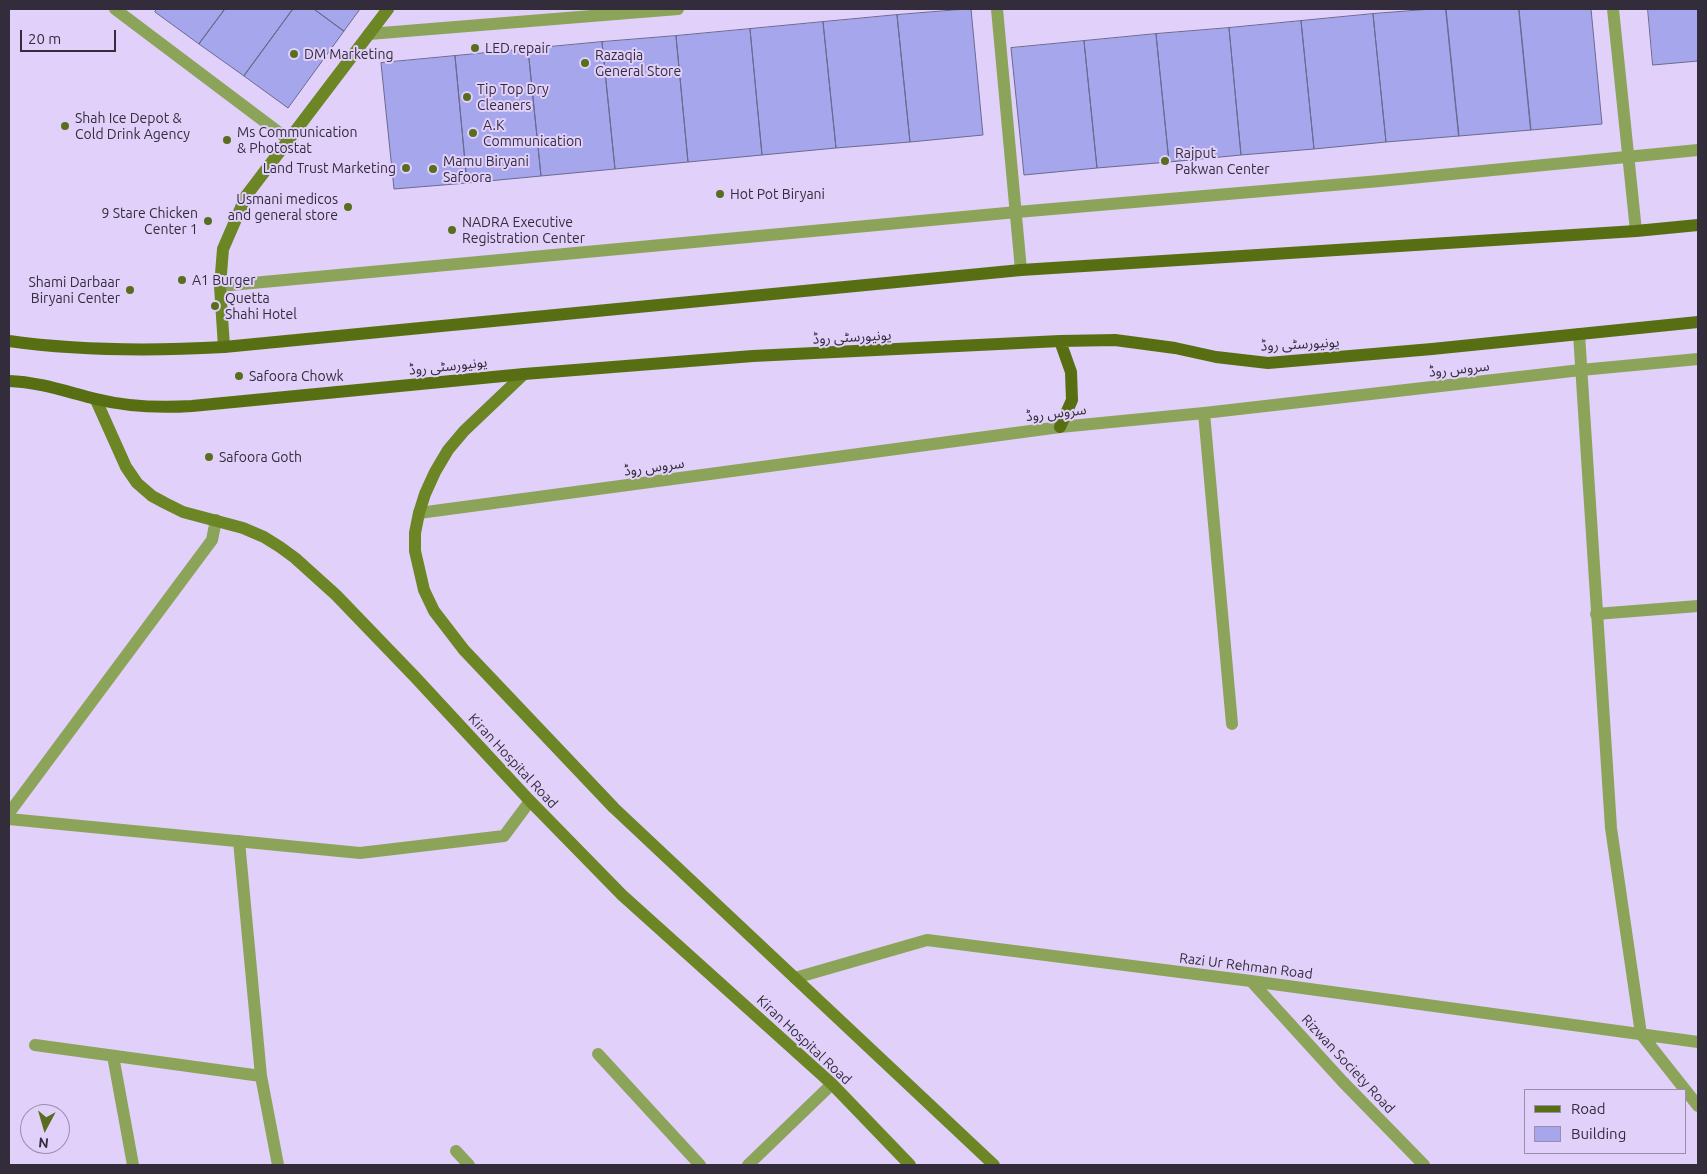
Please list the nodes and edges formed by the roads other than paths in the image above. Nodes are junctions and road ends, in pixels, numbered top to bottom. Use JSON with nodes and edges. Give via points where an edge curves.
{"nodes":[{"id":1,"x":115,"y":9,"type":"edge"},
{"id":2,"x":388,"y":9,"type":"edge"},
{"id":3,"x":678,"y":9,"type":"edge"},
{"id":4,"x":997,"y":9,"type":"edge"},
{"id":5,"x":1613,"y":9,"type":"edge"},
{"id":6,"x":370,"y":34,"type":"junction"},
{"id":7,"x":289,"y":140,"type":"junction"},
{"id":8,"x":1698,"y":150,"type":"edge"},
{"id":9,"x":1628,"y":156,"type":"junction"},
{"id":10,"x":1017,"y":212,"type":"junction"},
{"id":11,"x":1698,"y":225,"type":"edge"},
{"id":12,"x":1636,"y":231,"type":"junction"},
{"id":13,"x":1021,"y":270,"type":"junction"},
{"id":14,"x":220,"y":286,"type":"junction"},
{"id":15,"x":1698,"y":322,"type":"edge"},
{"id":16,"x":1579,"y":334,"type":"junction"},
{"id":17,"x":9,"y":341,"type":"edge"},
{"id":18,"x":1060,"y":341,"type":"junction"},
{"id":19,"x":224,"y":347,"type":"junction"},
{"id":20,"x":1698,"y":359,"type":"edge"},
{"id":21,"x":1581,"y":370,"type":"junction"},
{"id":22,"x":524,"y":374,"type":"junction"},
{"id":23,"x":9,"y":381,"type":"edge"},
{"id":24,"x":96,"y":400,"type":"junction"},
{"id":25,"x":1204,"y":413,"type":"junction"},
{"id":26,"x":1060,"y":427,"type":"junction"},
{"id":27,"x":419,"y":513,"type":"junction"},
{"id":28,"x":216,"y":520,"type":"junction"},
{"id":29,"x":1698,"y":606,"type":"edge"},
{"id":30,"x":1596,"y":614,"type":"junction"},
{"id":31,"x":1232,"y":724,"type":"dead end"},
{"id":32,"x":530,"y":801,"type":"junction"},
{"id":33,"x":9,"y":813,"type":"edge"},
{"id":34,"x":9,"y":819,"type":"edge"},
{"id":35,"x":239,"y":840,"type":"junction"},
{"id":36,"x":795,"y":978,"type":"junction"},
{"id":37,"x":1251,"y":981,"type":"junction"},
{"id":38,"x":1640,"y":1034,"type":"junction"},
{"id":39,"x":1698,"y":1042,"type":"edge"},
{"id":40,"x":35,"y":1046,"type":"dead end"},
{"id":41,"x":598,"y":1054,"type":"dead end"},
{"id":42,"x":113,"y":1056,"type":"junction"},
{"id":43,"x":261,"y":1076,"type":"junction"},
{"id":44,"x":832,"y":1084,"type":"junction"},
{"id":45,"x":1684,"y":1089,"type":"edge"},
{"id":46,"x":1687,"y":1092,"type":"edge"},
{"id":47,"x":1698,"y":1106,"type":"edge"},
{"id":48,"x":456,"y":1152,"type":"dead end"},
{"id":49,"x":133,"y":1165,"type":"edge"},
{"id":50,"x":278,"y":1165,"type":"edge"},
{"id":51,"x":470,"y":1165,"type":"edge"},
{"id":52,"x":700,"y":1165,"type":"edge"},
{"id":53,"x":748,"y":1165,"type":"edge"},
{"id":54,"x":910,"y":1165,"type":"edge"},
{"id":55,"x":994,"y":1165,"type":"edge"},
{"id":56,"x":1424,"y":1165,"type":"edge"}],
"edges":[{"from":1,"to":7,"type":"street"},
{"from":2,"to":6,"type":"main road"},
{"from":3,"to":6,"type":"street"},
{"from":4,"to":10,"type":"street"},
{"from":5,"to":9,"type":"street"},
{"from":6,"to":7,"type":"main road"},
{"from":7,"to":14,"type":"main road","via":[[246,196],[223,249]]},
{"from":8,"to":9,"type":"street"},
{"from":9,"to":10,"type":"street"},
{"from":9,"to":12,"type":"street"},
{"from":10,"to":13,"type":"street"},
{"from":10,"to":14,"type":"street"},
{"from":11,"to":12,"type":"main road"},
{"from":12,"to":13,"type":"main road"},
{"from":13,"to":19,"type":"main road"},
{"from":14,"to":19,"type":"main road"},
{"from":15,"to":16,"type":"main road","name":"یونیورسٹی روڈ"},
{"from":16,"to":18,"type":"main road","name":"یونیورسٹی روڈ","via":[[1268,363],[1115,340]]},
{"from":16,"to":21,"type":"street"},
{"from":17,"to":19,"type":"main road","via":[[43,346],[146,350]]},
{"from":18,"to":22,"type":"main road","name":"یونیورسٹی روڈ","via":[[753,356]]},
{"from":18,"to":26,"type":"main road","via":[[1071,372],[1072,400]]},
{"from":20,"to":21,"type":"street","name":"سروس روڈ"},
{"from":21,"to":25,"type":"street","name":"سروس روڈ"},
{"from":21,"to":30,"type":"street"},
{"from":22,"to":24,"type":"main road","name":"یونیورسٹی روڈ","via":[[192,406],[155,408]]},
{"from":22,"to":27,"type":"main road","via":[[448,450],[435,472]]},
{"from":23,"to":24,"type":"main road","name":"یونیورسٹی روڈ","via":[[50,387]]},
{"from":24,"to":28,"type":"main road","name":"Kiran Hospital Road","via":[[126,467],[138,483],[152,496],[183,512]]},
{"from":25,"to":26,"type":"street","name":"سروس روڈ"},
{"from":25,"to":31,"type":"street"},
{"from":26,"to":27,"type":"street","name":"سروس روڈ"},
{"from":27,"to":36,"type":"main road","via":[[415,533],[418,570],[434,612],[446,629],[614,808]]},
{"from":28,"to":32,"type":"main road","name":"Kiran Hospital Road","via":[[264,537],[295,558],[336,595]]},
{"from":28,"to":33,"type":"street","via":[[212,540]]},
{"from":29,"to":30,"type":"street"},
{"from":30,"to":38,"type":"street","via":[[1611,828]]},
{"from":32,"to":35,"type":"street","via":[[504,836],[360,853]]},
{"from":32,"to":44,"type":"main road","name":"Kiran Hospital Road","via":[[622,895]]},
{"from":34,"to":35,"type":"street"},
{"from":35,"to":43,"type":"street"},
{"from":36,"to":37,"type":"street","name":"Razi Ur Rehman Road","via":[[927,940]]},
{"from":36,"to":55,"type":"main road"},
{"from":37,"to":38,"type":"street","name":"Razi Ur Rehman Road"},
{"from":37,"to":56,"type":"street","name":"Rizwan Society Road"},
{"from":38,"to":39,"type":"street","name":"Razi Ur Rehman Road"},
{"from":38,"to":45,"type":"street"},
{"from":40,"to":42,"type":"street"},
{"from":41,"to":52,"type":"street"},
{"from":42,"to":43,"type":"street"},
{"from":42,"to":49,"type":"street"},
{"from":43,"to":50,"type":"street"},
{"from":44,"to":53,"type":"street"},
{"from":44,"to":54,"type":"main road","name":"Kiran Hospital Road"},
{"from":46,"to":47,"type":"street"},
{"from":48,"to":51,"type":"street"}]}
